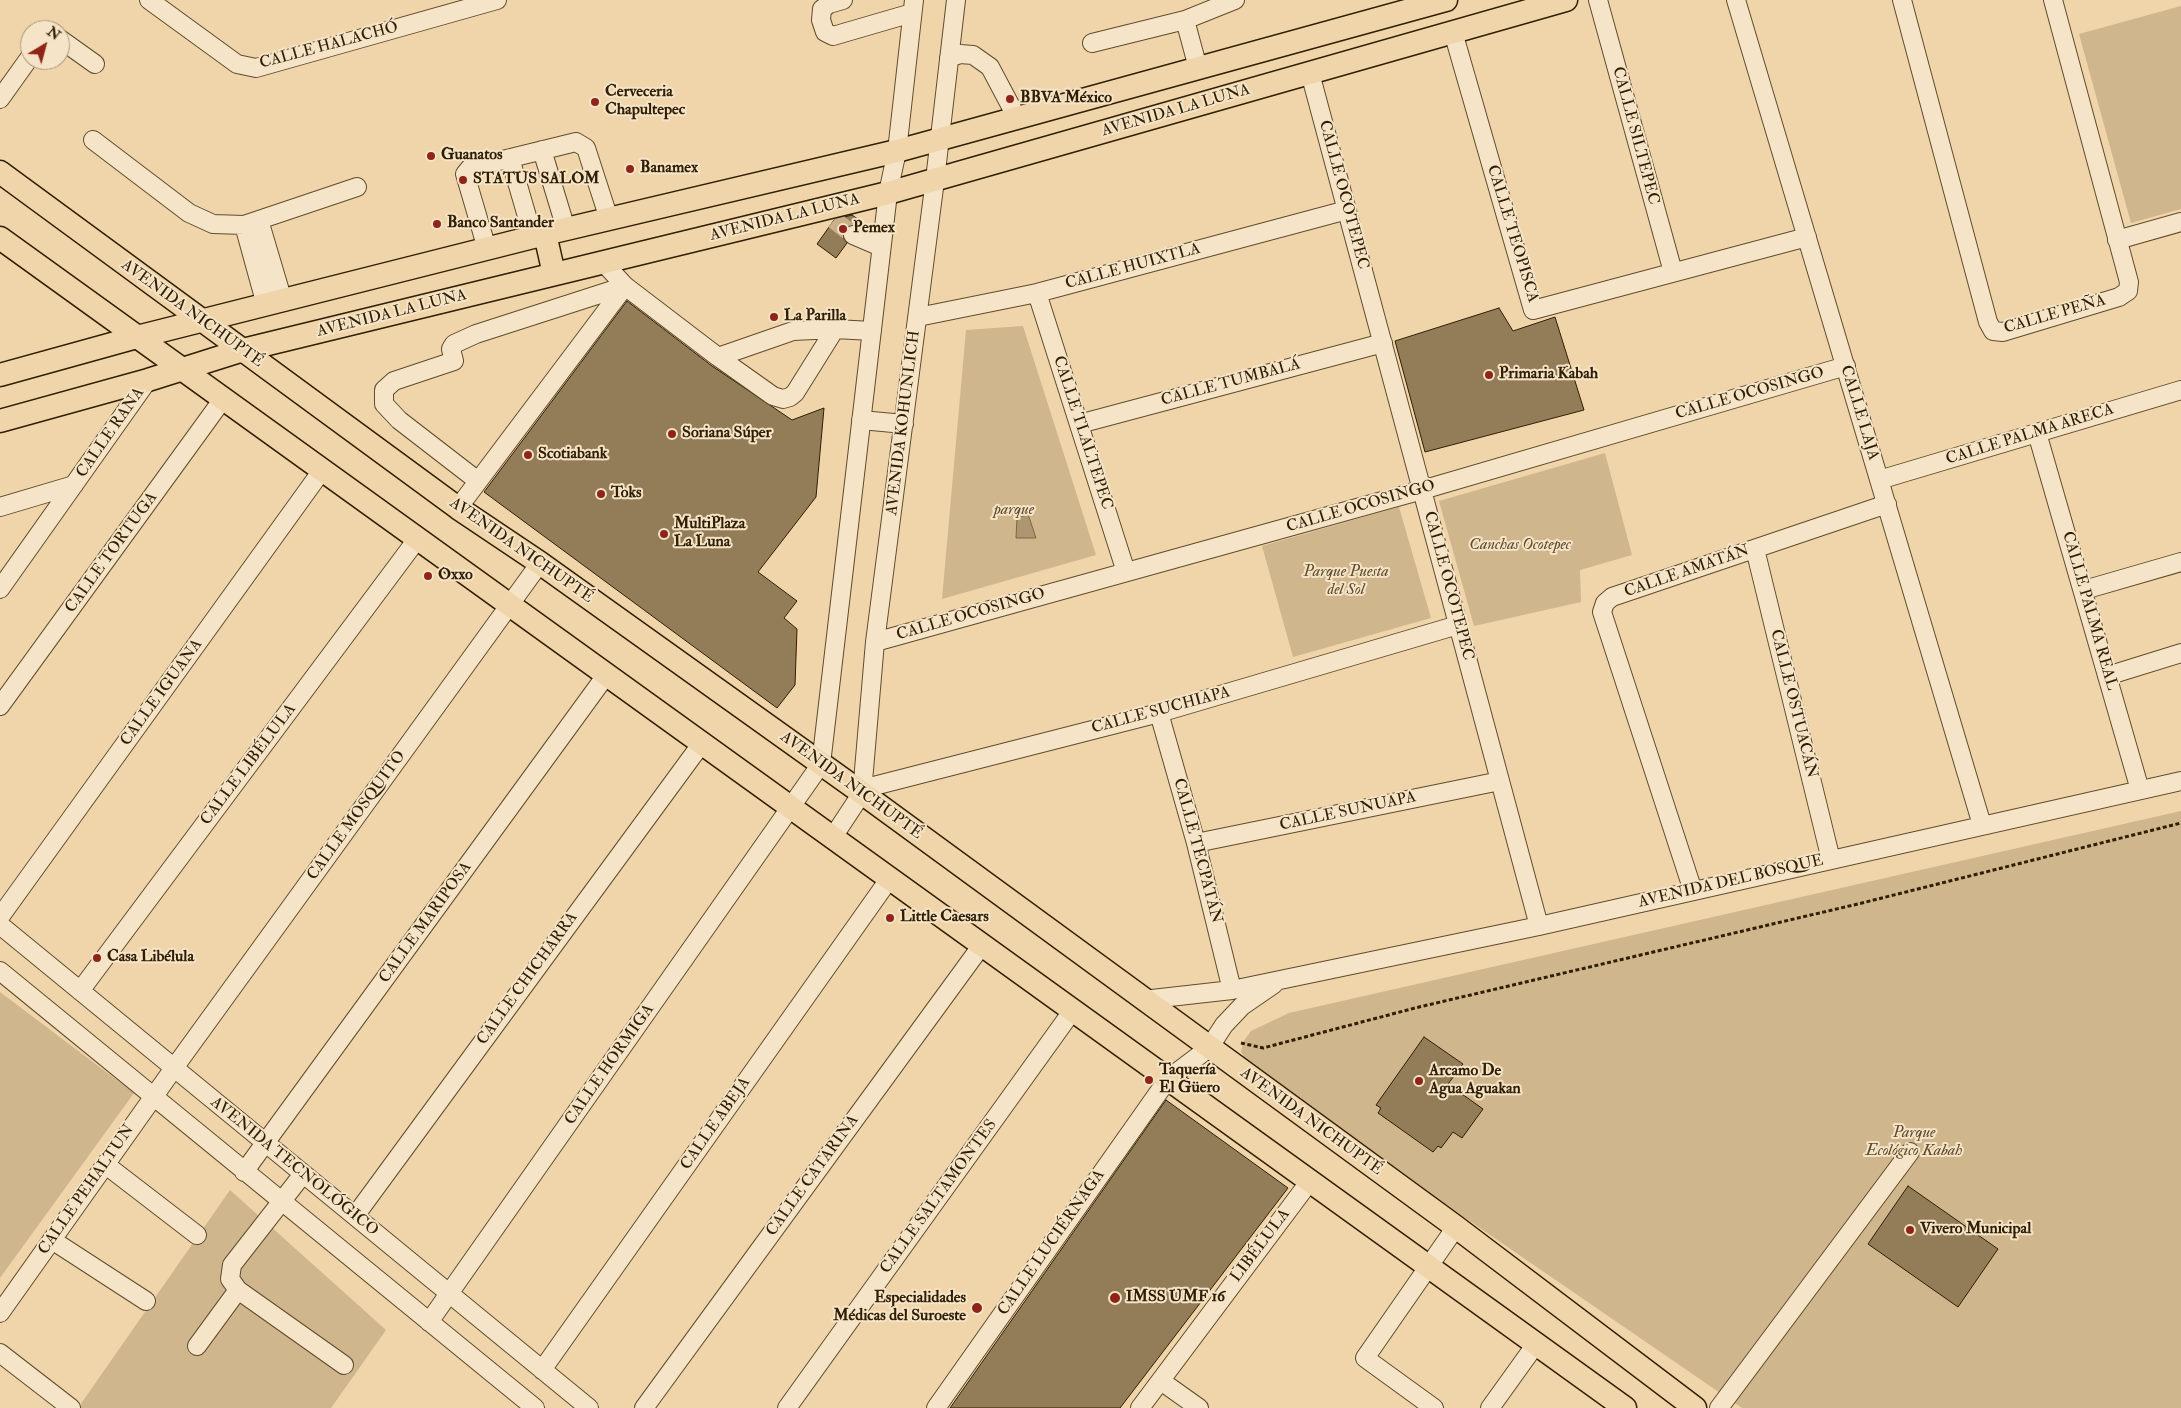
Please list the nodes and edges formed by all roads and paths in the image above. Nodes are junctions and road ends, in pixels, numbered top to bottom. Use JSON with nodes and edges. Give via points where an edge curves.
{"nodes":[{"id":1,"x":149,"y":0,"type":"edge"},
{"id":2,"x":498,"y":0,"type":"edge"},
{"id":3,"x":843,"y":0,"type":"edge"},
{"id":4,"x":956,"y":0,"type":"edge"},
{"id":5,"x":1235,"y":0,"type":"edge"},
{"id":6,"x":1446,"y":0,"type":"edge"},
{"id":7,"x":1566,"y":0,"type":"edge"},
{"id":8,"x":1598,"y":0,"type":"edge"},
{"id":9,"x":1736,"y":0,"type":"edge"},
{"id":10,"x":1902,"y":0,"type":"edge"},
{"id":11,"x":2053,"y":0,"type":"edge"},
{"id":12,"x":1421,"y":3,"type":"edge"},
{"id":13,"x":913,"y":6,"type":"edge"},
{"id":14,"x":1185,"y":20,"type":"junction"},
{"id":15,"x":1453,"y":32,"type":"junction"},
{"id":16,"x":1092,"y":43,"type":"dead end"},
{"id":17,"x":70,"y":46,"type":"edge"},
{"id":18,"x":949,"y":58,"type":"junction"},
{"id":19,"x":95,"y":64,"type":"dead end"},
{"id":20,"x":1198,"y":68,"type":"junction"},
{"id":21,"x":21,"y":70,"type":"edge"},
{"id":22,"x":1310,"y":73,"type":"junction"},
{"id":23,"x":0,"y":99,"type":"edge"},
{"id":24,"x":1017,"y":118,"type":"junction"},
{"id":25,"x":93,"y":140,"type":"dead end"},
{"id":26,"x":940,"y":140,"type":"junction"},
{"id":27,"x":542,"y":150,"type":"junction"},
{"id":28,"x":897,"y":152,"type":"junction"},
{"id":29,"x":510,"y":158,"type":"junction"},
{"id":30,"x":0,"y":172,"type":"edge"},
{"id":31,"x":935,"y":180,"type":"junction"},
{"id":32,"x":357,"y":187,"type":"dead end"},
{"id":33,"x":888,"y":193,"type":"junction"},
{"id":34,"x":1347,"y":210,"type":"junction"},
{"id":35,"x":609,"y":219,"type":"junction"},
{"id":36,"x":251,"y":222,"type":"junction"},
{"id":37,"x":2181,"y":222,"type":"edge"},
{"id":38,"x":548,"y":233,"type":"junction"},
{"id":39,"x":853,"y":235,"type":"tunnel mouth"},
{"id":40,"x":1807,"y":237,"type":"junction"},
{"id":41,"x":0,"y":238,"type":"edge"},
{"id":42,"x":2118,"y":240,"type":"junction"},
{"id":43,"x":881,"y":247,"type":"junction"},
{"id":44,"x":487,"y":249,"type":"junction"},
{"id":45,"x":603,"y":262,"type":"junction"},
{"id":46,"x":1673,"y":272,"type":"junction"},
{"id":47,"x":554,"y":274,"type":"junction"},
{"id":48,"x":625,"y":286,"type":"junction"},
{"id":49,"x":1037,"y":293,"type":"junction"},
{"id":50,"x":274,"y":303,"type":"junction"},
{"id":51,"x":918,"y":317,"type":"junction"},
{"id":52,"x":202,"y":321,"type":"junction"},
{"id":53,"x":834,"y":328,"type":"junction"},
{"id":54,"x":872,"y":331,"type":"junction"},
{"id":55,"x":137,"y":337,"type":"junction"},
{"id":56,"x":1382,"y":343,"type":"junction"},
{"id":57,"x":242,"y":350,"type":"junction"},
{"id":58,"x":718,"y":357,"type":"junction"},
{"id":59,"x":1846,"y":366,"type":"junction"},
{"id":60,"x":183,"y":369,"type":"junction"},
{"id":61,"x":0,"y":376,"type":"edge"},
{"id":62,"x":148,"y":380,"type":"junction"},
{"id":63,"x":2181,"y":390,"type":"edge"},
{"id":64,"x":223,"y":399,"type":"junction"},
{"id":65,"x":861,"y":420,"type":"junction"},
{"id":66,"x":0,"y":421,"type":"edge"},
{"id":67,"x":904,"y":424,"type":"junction"},
{"id":68,"x":1079,"y":424,"type":"junction"},
{"id":69,"x":2037,"y":433,"type":"junction"},
{"id":70,"x":323,"y":470,"type":"junction"},
{"id":71,"x":1879,"y":480,"type":"junction"},
{"id":72,"x":478,"y":481,"type":"junction"},
{"id":73,"x":74,"y":485,"type":"junction"},
{"id":74,"x":1422,"y":490,"type":"junction"},
{"id":75,"x":1886,"y":504,"type":"junction"},
{"id":76,"x":0,"y":507,"type":"edge"},
{"id":77,"x":458,"y":508,"type":"junction"},
{"id":78,"x":418,"y":538,"type":"junction"},
{"id":79,"x":1756,"y":549,"type":"junction"},
{"id":80,"x":2181,"y":562,"type":"edge"},
{"id":81,"x":540,"y":563,"type":"junction"},
{"id":82,"x":1126,"y":572,"type":"junction"},
{"id":83,"x":0,"y":588,"type":"edge"},
{"id":84,"x":2084,"y":590,"type":"junction"},
{"id":85,"x":510,"y":604,"type":"junction"},
{"id":86,"x":1458,"y":625,"type":"junction"},
{"id":87,"x":875,"y":642,"type":"junction"},
{"id":88,"x":2181,"y":653,"type":"edge"},
{"id":89,"x":607,"y":674,"type":"junction"},
{"id":90,"x":2107,"y":676,"type":"junction"},
{"id":91,"x":0,"y":706,"type":"edge"},
{"id":92,"x":1159,"y":713,"type":"junction"},
{"id":93,"x":702,"y":743,"type":"junction"},
{"id":94,"x":821,"y":764,"type":"junction"},
{"id":95,"x":2181,"y":780,"type":"edge"},
{"id":96,"x":1500,"y":781,"type":"junction"},
{"id":97,"x":2140,"y":790,"type":"junction"},
{"id":98,"x":862,"y":791,"type":"junction"},
{"id":99,"x":792,"y":808,"type":"junction"},
{"id":100,"x":2181,"y":823,"type":"edge"},
{"id":101,"x":1982,"y":825,"type":"junction"},
{"id":102,"x":832,"y":837,"type":"junction"},
{"id":103,"x":1196,"y":843,"type":"junction"},
{"id":104,"x":1831,"y":860,"type":"junction"},
{"id":105,"x":890,"y":878,"type":"junction"},
{"id":106,"x":1693,"y":891,"type":"junction"},
{"id":107,"x":0,"y":917,"type":"edge"},
{"id":108,"x":0,"y":925,"type":"edge"},
{"id":109,"x":1539,"y":926,"type":"junction"},
{"id":110,"x":982,"y":945,"type":"junction"},
{"id":111,"x":0,"y":971,"type":"edge"},
{"id":112,"x":1281,"y":980,"type":"junction"},
{"id":113,"x":1232,"y":990,"type":"junction"},
{"id":114,"x":80,"y":991,"type":"junction"},
{"id":115,"x":1143,"y":1000,"type":"junction"},
{"id":116,"x":1074,"y":1010,"type":"junction"},
{"id":117,"x":1212,"y":1042,"type":"junction"},
{"id":118,"x":174,"y":1068,"type":"junction"},
{"id":119,"x":1168,"y":1079,"type":"junction"},
{"id":120,"x":153,"y":1098,"type":"junction"},
{"id":121,"x":266,"y":1143,"type":"junction"},
{"id":122,"x":1910,"y":1152,"type":"dead end"},
{"id":123,"x":106,"y":1164,"type":"junction"},
{"id":124,"x":244,"y":1172,"type":"junction"},
{"id":125,"x":303,"y":1174,"type":"junction"},
{"id":126,"x":1310,"y":1181,"type":"junction"},
{"id":127,"x":281,"y":1202,"type":"junction"},
{"id":128,"x":355,"y":1216,"type":"junction"},
{"id":129,"x":1456,"y":1227,"type":"junction"},
{"id":130,"x":197,"y":1234,"type":"dead end"},
{"id":131,"x":52,"y":1240,"type":"junction"},
{"id":132,"x":1428,"y":1266,"type":"junction"},
{"id":133,"x":238,"y":1290,"type":"junction"},
{"id":134,"x":448,"y":1293,"type":"junction"},
{"id":135,"x":146,"y":1301,"type":"dead end"},
{"id":136,"x":0,"y":1313,"type":"edge"},
{"id":137,"x":429,"y":1322,"type":"junction"},
{"id":138,"x":1536,"y":1344,"type":"junction"},
{"id":139,"x":197,"y":1346,"type":"dead end"},
{"id":140,"x":0,"y":1353,"type":"edge"},
{"id":141,"x":344,"y":1365,"type":"dead end"},
{"id":142,"x":542,"y":1370,"type":"junction"},
{"id":143,"x":1161,"y":1381,"type":"junction"},
{"id":144,"x":71,"y":1408,"type":"edge"},
{"id":145,"x":535,"y":1408,"type":"edge"},
{"id":146,"x":589,"y":1408,"type":"edge"},
{"id":147,"x":644,"y":1408,"type":"edge"},
{"id":148,"x":787,"y":1408,"type":"edge"},
{"id":149,"x":936,"y":1408,"type":"edge"},
{"id":150,"x":1140,"y":1408,"type":"edge"},
{"id":151,"x":1198,"y":1408,"type":"edge"},
{"id":152,"x":1434,"y":1408,"type":"edge"},
{"id":153,"x":1490,"y":1408,"type":"edge"},
{"id":154,"x":1625,"y":1408,"type":"edge"},
{"id":155,"x":1695,"y":1408,"type":"edge"},
{"id":156,"x":1719,"y":1408,"type":"edge"}],
"edges":[{"from":1,"to":2,"type":"street","name":"CALLE HALACHÓ","via":[[237,64],[256,68]]},
{"from":3,"to":13,"type":"street","via":[[822,10],[825,32],[833,36]]},
{"from":4,"to":18,"type":"street","name":"AVENIDA KOHUNLICH"},
{"from":5,"to":14,"type":"street"},
{"from":6,"to":12,"type":"main road"},
{"from":7,"to":15,"type":"main road","name":"AVENIDA LA LUNA"},
{"from":8,"to":46,"type":"street","name":"CALLE SILTEPEC"},
{"from":9,"to":40,"type":"street","name":"CALLE LAJA"},
{"from":10,"to":42,"type":"street","name":"CALLE PEÑA","via":[[1993,331],[2003,332],[2118,297],[2128,291],[2129,282]]},
{"from":11,"to":42,"type":"street","name":"CALLE PEÑA"},
{"from":12,"to":20,"type":"main road"},
{"from":13,"to":28,"type":"street"},
{"from":14,"to":16,"type":"street"},
{"from":14,"to":20,"type":"street"},
{"from":15,"to":22,"type":"main road","name":"AVENIDA LA LUNA"},
{"from":15,"to":46,"type":"street","name":"CALLE TEOPISCA","via":[[1533,310]]},
{"from":17,"to":19,"type":"street"},
{"from":18,"to":24,"type":"street","via":[[960,54],[973,55],[990,67]]},
{"from":18,"to":26,"type":"street","name":"AVENIDA KOHUNLICH"},
{"from":20,"to":24,"type":"main road"},
{"from":21,"to":23,"type":"street"},
{"from":22,"to":31,"type":"main road","name":"AVENIDA LA LUNA"},
{"from":22,"to":34,"type":"street","name":"CALLE OCOTEPEC"},
{"from":24,"to":26,"type":"main road"},
{"from":25,"to":36,"type":"street","via":[[190,212],[213,224]]},
{"from":26,"to":28,"type":"main road"},
{"from":26,"to":31,"type":"street","name":"AVENIDA KOHUNLICH"},
{"from":27,"to":29,"type":"street"},
{"from":27,"to":35,"type":"street","via":[[576,142],[586,148]]},
{"from":27,"to":38,"type":"street"},
{"from":28,"to":33,"type":"street"},
{"from":28,"to":35,"type":"main road"},
{"from":29,"to":38,"type":"street"},
{"from":29,"to":44,"type":"street","via":[[470,168],[465,174]]},
{"from":30,"to":52,"type":"main road","name":"AVENIDA NICHUPTÉ"},
{"from":31,"to":33,"type":"main road","name":"AVENIDA LA LUNA"},
{"from":31,"to":51,"type":"street","name":"AVENIDA KOHUNLICH"},
{"from":32,"to":36,"type":"street"},
{"from":33,"to":43,"type":"street"},
{"from":33,"to":45,"type":"main road","name":"AVENIDA LA LUNA","via":[[830,214]]},
{"from":34,"to":49,"type":"street","name":"CALLE HUIXTLA"},
{"from":34,"to":56,"type":"street","name":"CALLE OCOTEPEC"},
{"from":35,"to":38,"type":"main road"},
{"from":36,"to":50,"type":"street"},
{"from":37,"to":42,"type":"street"},
{"from":38,"to":44,"type":"main road"},
{"from":38,"to":47,"type":"main road"},
{"from":39,"to":43,"type":"street"},
{"from":40,"to":46,"type":"street","name":"CALLE TEOPISCA"},
{"from":40,"to":59,"type":"street","name":"CALLE LAJA"},
{"from":41,"to":55,"type":"main road"},
{"from":43,"to":54,"type":"street"},
{"from":44,"to":50,"type":"main road"},
{"from":45,"to":47,"type":"main road","name":"AVENIDA LA LUNA"},
{"from":45,"to":48,"type":"street"},
{"from":47,"to":57,"type":"main road","name":"AVENIDA LA LUNA"},
{"from":48,"to":58,"type":"street"},
{"from":48,"to":72,"type":"street"},
{"from":48,"to":72,"type":"street","via":[[461,340],[451,350],[454,361],[394,381],[384,390],[384,404],[400,420]]},
{"from":49,"to":51,"type":"street","name":"CALLE HUIXTLA"},
{"from":49,"to":68,"type":"street","name":"CALLE TLALTEPEC"},
{"from":50,"to":52,"type":"main road"},
{"from":51,"to":67,"type":"street","name":"AVENIDA KOHUNLICH"},
{"from":52,"to":55,"type":"main road"},
{"from":52,"to":57,"type":"main road","name":"AVENIDA NICHUPTÉ"},
{"from":53,"to":54,"type":"street"},
{"from":53,"to":58,"type":"street","via":[[793,332]]},
{"from":53,"to":58,"type":"street","via":[[796,393],[783,399]]},
{"from":54,"to":65,"type":"street"},
{"from":55,"to":60,"type":"main road"},
{"from":55,"to":61,"type":"main road"},
{"from":56,"to":68,"type":"street","name":"CALLE TUMBALÁ"},
{"from":56,"to":74,"type":"street","name":"CALLE OCOTEPEC"},
{"from":57,"to":60,"type":"main road","name":"AVENIDA LA LUNA"},
{"from":57,"to":77,"type":"main road","name":"AVENIDA NICHUPTÉ"},
{"from":59,"to":71,"type":"street","name":"CALLE LAJA"},
{"from":59,"to":74,"type":"street","name":"CALLE OCOSINGO"},
{"from":60,"to":62,"type":"main road","name":"AVENIDA LA LUNA"},
{"from":60,"to":64,"type":"main road"},
{"from":62,"to":66,"type":"main road","name":"AVENIDA LA LUNA"},
{"from":62,"to":73,"type":"street","name":"CALLE RANA"},
{"from":63,"to":69,"type":"street","name":"CALLE PALMA ARECA"},
{"from":64,"to":70,"type":"main road"},
{"from":64,"to":91,"type":"street","name":"CALLE TORTUGA"},
{"from":65,"to":67,"type":"street"},
{"from":65,"to":94,"type":"street"},
{"from":67,"to":87,"type":"street","name":"AVENIDA KOHUNLICH"},
{"from":68,"to":82,"type":"street","name":"CALLE TLALTEPEC"},
{"from":69,"to":71,"type":"street","name":"CALLE PALMA ARECA"},
{"from":69,"to":84,"type":"street","name":"CALLE PALMA REAL"},
{"from":70,"to":78,"type":"main road"},
{"from":70,"to":107,"type":"street","name":"CALLE IGUANA"},
{"from":71,"to":75,"type":"street","name":"CALLE LAJA"},
{"from":72,"to":77,"type":"street"},
{"from":73,"to":76,"type":"street","name":"CALLE RANA"},
{"from":73,"to":83,"type":"street","name":"CALLE RANA"},
{"from":74,"to":82,"type":"street","name":"CALLE OCOSINGO"},
{"from":74,"to":86,"type":"street","name":"CALLE OCOTEPEC"},
{"from":75,"to":79,"type":"street","name":"CALLE AMATÁN"},
{"from":75,"to":101,"type":"street","name":"CALLE LAJA"},
{"from":77,"to":81,"type":"main road","name":"AVENIDA NICHUPTÉ"},
{"from":78,"to":85,"type":"main road"},
{"from":78,"to":114,"type":"street","name":"CALLE LIBÉLULA"},
{"from":79,"to":104,"type":"street","name":"CALLE OSTUACÁN"},
{"from":79,"to":106,"type":"street","name":"CALLE AMATÁN","via":[[1612,597],[1602,612]]},
{"from":80,"to":84,"type":"street"},
{"from":81,"to":85,"type":"street","name":"CALLE MOSQUITO"},
{"from":81,"to":94,"type":"main road","name":"AVENIDA NICHUPTÉ"},
{"from":82,"to":87,"type":"street","name":"CALLE OCOSINGO"},
{"from":84,"to":90,"type":"street","name":"CALLE PALMA REAL"},
{"from":85,"to":89,"type":"main road"},
{"from":85,"to":118,"type":"street","name":"CALLE MOSQUITO"},
{"from":86,"to":92,"type":"street","name":"CALLE SUCHIAPA"},
{"from":86,"to":96,"type":"street","name":"CALLE OCOTEPEC"},
{"from":87,"to":98,"type":"street","name":"AVENIDA KOHUNLICH"},
{"from":88,"to":90,"type":"street"},
{"from":89,"to":93,"type":"main road"},
{"from":89,"to":121,"type":"street","name":"CALLE MARIPOSA"},
{"from":90,"to":97,"type":"street","name":"CALLE PALMA REAL"},
{"from":92,"to":98,"type":"street","name":"CALLE SUCHIAPA"},
{"from":92,"to":103,"type":"street","name":"CALLE TECPATÁN"},
{"from":93,"to":99,"type":"main road"},
{"from":93,"to":128,"type":"street","name":"CALLE CHICHARRA"},
{"from":94,"to":98,"type":"main road","name":"AVENIDA NICHUPTÉ"},
{"from":94,"to":99,"type":"street"},
{"from":95,"to":97,"type":"street","name":"AVENIDA DEL BOSQUE"},
{"from":96,"to":103,"type":"street","name":"CALLE SUNUAPA"},
{"from":96,"to":109,"type":"street","name":"CALLE OCOTEPEC"},
{"from":97,"to":101,"type":"street","name":"AVENIDA DEL BOSQUE"},
{"from":98,"to":102,"type":"street","name":"AVENIDA KOHUNLICH"},
{"from":98,"to":115,"type":"main road","name":"AVENIDA NICHUPTÉ"},
{"from":99,"to":102,"type":"main road"},
{"from":99,"to":134,"type":"street","name":"CALLE HORMIGA"},
{"from":100,"to":117,"type":"path","via":[[1862,903],[1415,1008],[1263,1048]]},
{"from":101,"to":104,"type":"street","name":"AVENIDA DEL BOSQUE"},
{"from":102,"to":105,"type":"main road"},
{"from":103,"to":113,"type":"street","name":"CALLE TECPATÁN"},
{"from":104,"to":106,"type":"street","name":"AVENIDA DEL BOSQUE"},
{"from":105,"to":110,"type":"main road"},
{"from":105,"to":142,"type":"street","name":"CALLE ABEJA"},
{"from":106,"to":109,"type":"street","name":"AVENIDA DEL BOSQUE"},
{"from":108,"to":114,"type":"street","name":"AVENIDA TECNOLÓGICO"},
{"from":109,"to":112,"type":"street","name":"AVENIDA DEL BOSQUE"},
{"from":110,"to":116,"type":"main road"},
{"from":110,"to":147,"type":"street","name":"CALLE CATARINA"},
{"from":111,"to":120,"type":"street"},
{"from":112,"to":113,"type":"street","name":"AVENIDA DEL BOSQUE"},
{"from":112,"to":117,"type":"street","name":"AVENIDA DEL BOSQUE","via":[[1242,1006]]},
{"from":113,"to":115,"type":"street","name":"AVENIDA DEL BOSQUE"},
{"from":114,"to":118,"type":"street","name":"AVENIDA TECNOLÓGICO"},
{"from":115,"to":117,"type":"main road","name":"AVENIDA NICHUPTÉ"},
{"from":116,"to":119,"type":"main road"},
{"from":116,"to":148,"type":"street","name":"CALLE SALTAMONTES"},
{"from":117,"to":119,"type":"street","name":"AVENIDA DEL BOSQUE"},
{"from":117,"to":129,"type":"main road","name":"AVENIDA NICHUPTÉ"},
{"from":118,"to":120,"type":"street","name":"CALLE PEHALTUN"},
{"from":118,"to":121,"type":"street","name":"AVENIDA TECNOLÓGICO"},
{"from":119,"to":126,"type":"main road"},
{"from":119,"to":149,"type":"street","name":"CALLE LUCIÉRNAGA"},
{"from":120,"to":123,"type":"street","name":"CALLE PEHALTUN"},
{"from":120,"to":124,"type":"street"},
{"from":121,"to":124,"type":"street","name":"CALLE MARIPOSA"},
{"from":121,"to":125,"type":"street","name":"AVENIDA TECNOLÓGICO"},
{"from":122,"to":156,"type":"street"},
{"from":123,"to":130,"type":"street"},
{"from":123,"to":131,"type":"street","name":"CALLE PEHALTUN"},
{"from":124,"to":127,"type":"street"},
{"from":125,"to":127,"type":"street"},
{"from":125,"to":128,"type":"street","name":"AVENIDA TECNOLÓGICO"},
{"from":126,"to":132,"type":"main road"},
{"from":126,"to":143,"type":"street","name":"LIBÉLULA"},
{"from":127,"to":133,"type":"street","via":[[232,1266],[230,1279]]},
{"from":127,"to":137,"type":"street"},
{"from":128,"to":134,"type":"street","name":"AVENIDA TECNOLÓGICO"},
{"from":129,"to":132,"type":"street"},
{"from":129,"to":155,"type":"main road","name":"AVENIDA NICHUPTÉ"},
{"from":131,"to":135,"type":"street"},
{"from":131,"to":136,"type":"street","name":"CALLE PEHALTUN"},
{"from":132,"to":138,"type":"main road"},
{"from":132,"to":152,"type":"street","via":[[1365,1358]]},
{"from":133,"to":139,"type":"street"},
{"from":133,"to":141,"type":"street"},
{"from":134,"to":137,"type":"street","name":"CALLE HORMIGA"},
{"from":134,"to":142,"type":"street","name":"AVENIDA TECNOLÓGICO"},
{"from":137,"to":145,"type":"street"},
{"from":138,"to":153,"type":"street"},
{"from":138,"to":154,"type":"main road"},
{"from":140,"to":144,"type":"street"},
{"from":142,"to":146,"type":"street","name":"AVENIDA TECNOLÓGICO"},
{"from":143,"to":150,"type":"street","name":"LIBÉLULA"},
{"from":143,"to":151,"type":"street"}]}
